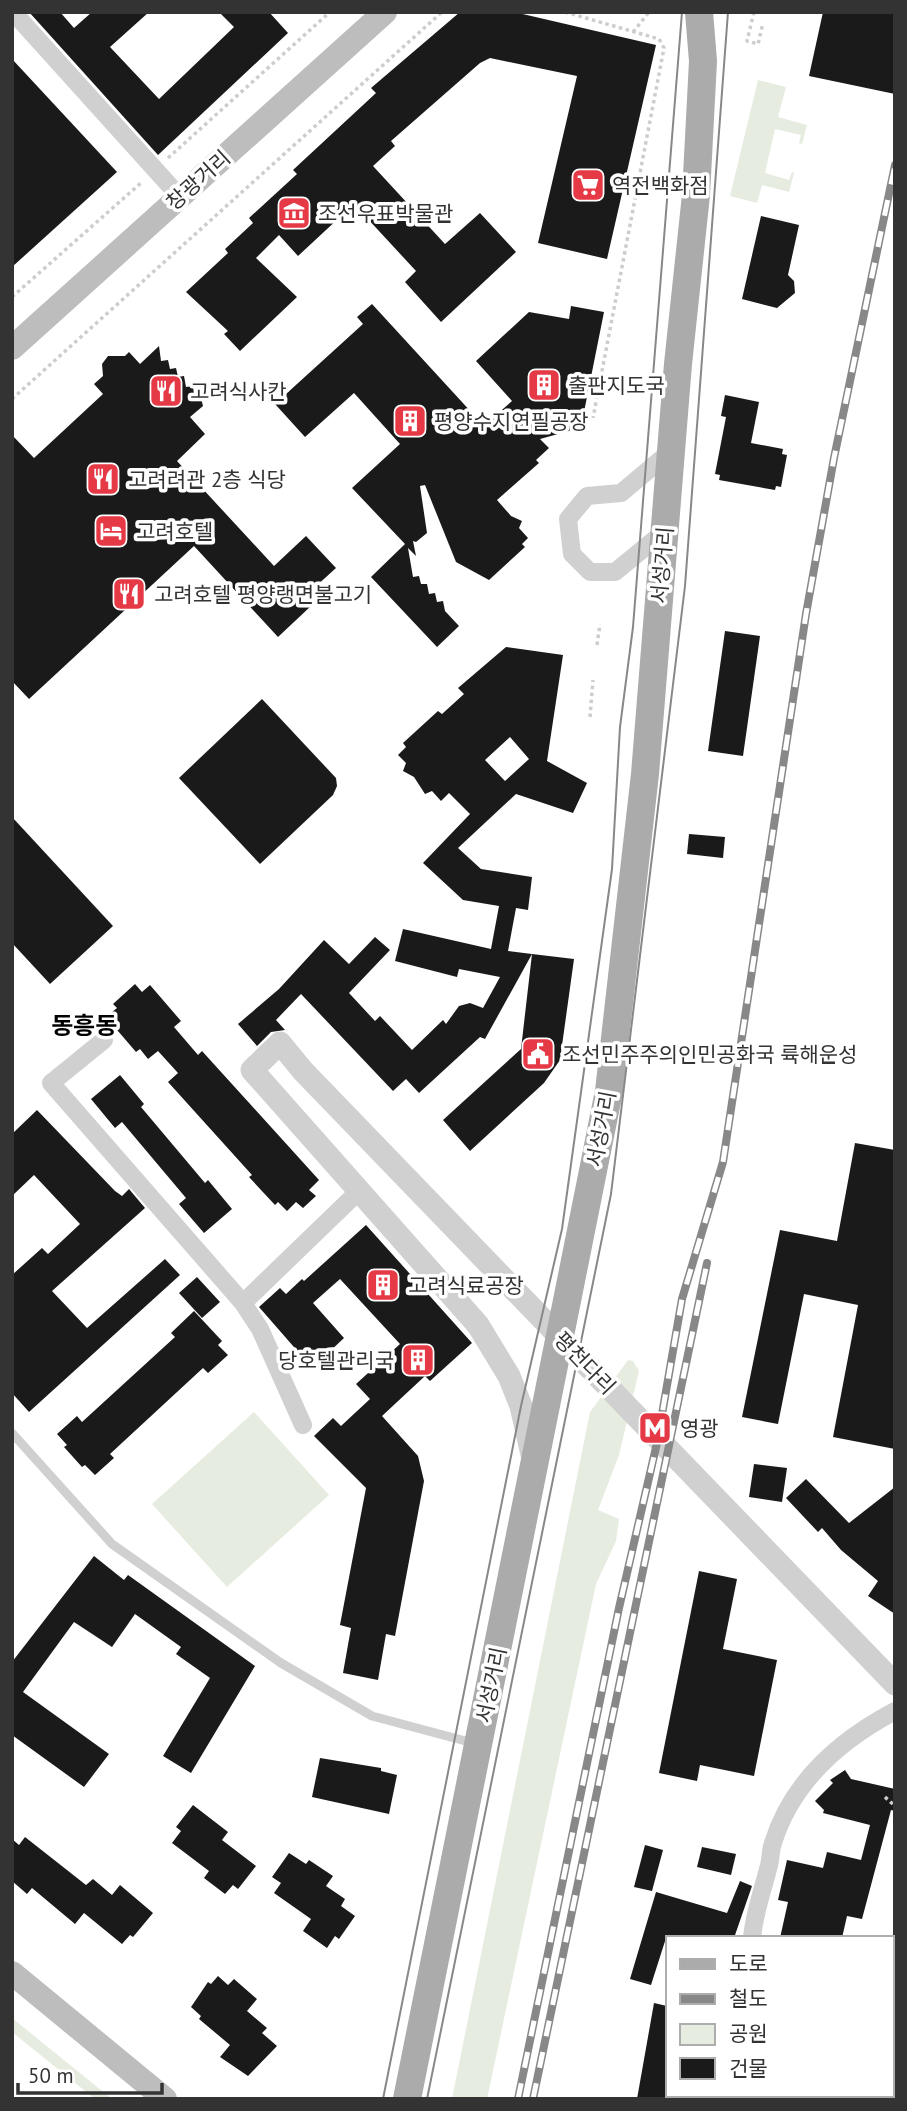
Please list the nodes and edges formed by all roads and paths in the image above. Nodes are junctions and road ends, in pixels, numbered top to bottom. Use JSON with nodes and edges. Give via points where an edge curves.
{"nodes":[{"id":1,"x":13,"y":12,"type":"edge"},
{"id":2,"x":330,"y":12,"type":"edge"},
{"id":3,"x":384,"y":12,"type":"edge"},
{"id":4,"x":442,"y":12,"type":"edge"},
{"id":5,"x":565,"y":12,"type":"edge"},
{"id":6,"x":649,"y":12,"type":"edge"},
{"id":7,"x":699,"y":12,"type":"edge"},
{"id":8,"x":715,"y":12,"type":"edge"},
{"id":9,"x":754,"y":12,"type":"edge"},
{"id":10,"x":763,"y":23,"type":"dead end"},
{"id":11,"x":634,"y":32,"type":"junction"},
{"id":12,"x":703,"y":61,"type":"junction"},
{"id":13,"x":156,"y":170,"type":"junction"},
{"id":14,"x":180,"y":197,"type":"junction"},
{"id":15,"x":12,"y":297,"type":"edge"},
{"id":16,"x":12,"y":348,"type":"edge"},
{"id":17,"x":12,"y":399,"type":"edge"},
{"id":18,"x":593,"y":418,"type":"dead end"},
{"id":19,"x":671,"y":452,"type":"junction"},
{"id":20,"x":665,"y":531,"type":"junction"},
{"id":21,"x":600,"y":624,"type":"dead end"},
{"id":22,"x":597,"y":645,"type":"dead end"},
{"id":23,"x":593,"y":680,"type":"dead end"},
{"id":24,"x":590,"y":717,"type":"dead end"},
{"id":25,"x":104,"y":1040,"type":"dead end"},
{"id":26,"x":359,"y":1191,"type":"junction"},
{"id":27,"x":243,"y":1303,"type":"junction"},
{"id":28,"x":303,"y":1425,"type":"dead end"},
{"id":29,"x":12,"y":1433,"type":"edge"},
{"id":30,"x":531,"y":1493,"type":"junction"},
{"id":31,"x":895,"y":1684,"type":"edge"},
{"id":32,"x":895,"y":1711,"type":"edge"},
{"id":33,"x":478,"y":1744,"type":"junction"},
{"id":34,"x":885,"y":1797,"type":"dead end"},
{"id":35,"x":895,"y":1806,"type":"edge"},
{"id":36,"x":752,"y":1936,"type":"edge"},
{"id":37,"x":12,"y":1973,"type":"edge"},
{"id":38,"x":165,"y":2099,"type":"edge"},
{"id":39,"x":407,"y":2099,"type":"edge"}],
"edges":[{"from":1,"to":13,"type":"street"},
{"from":2,"to":13,"type":"path"},
{"from":3,"to":14,"type":"main road","name":"창광거리"},
{"from":4,"to":17,"type":"path"},
{"from":5,"to":11,"type":"path"},
{"from":6,"to":11,"type":"path"},
{"from":7,"to":12,"type":"main road"},
{"from":8,"to":12,"type":"main road"},
{"from":9,"to":10,"type":"path","via":[[747,41],[758,44]]},
{"from":11,"to":18,"type":"path","via":[[659,39],[664,48]]},
{"from":12,"to":19,"type":"main road","name":"서성거리","via":[[696,194]]},
{"from":13,"to":14,"type":"street"},
{"from":13,"to":15,"type":"path"},
{"from":14,"to":16,"type":"main road","name":"창광거리"},
{"from":19,"to":20,"type":"main road","name":"서성거리"},
{"from":19,"to":20,"type":"street","via":[[621,493],[587,496],[568,519],[572,554],[590,572],[615,572]]},
{"from":20,"to":30,"type":"main road","name":"서성거리","via":[[645,774],[609,1091]]},
{"from":21,"to":22,"type":"path"},
{"from":23,"to":24,"type":"path"},
{"from":25,"to":27,"type":"street","via":[[51,1083]]},
{"from":26,"to":27,"type":"street"},
{"from":26,"to":30,"type":"street","via":[[478,1325],[509,1376],[534,1450]]},
{"from":26,"to":31,"type":"street","name":"평천다리","via":[[252,1070],[281,1043]]},
{"from":27,"to":28,"type":"street","via":[[260,1329]]},
{"from":29,"to":33,"type":"lane","via":[[113,1544],[281,1663],[372,1716]]},
{"from":30,"to":33,"type":"main road","name":"서성거리"},
{"from":32,"to":36,"type":"street","via":[[838,1746],[813,1771],[773,1843]]},
{"from":33,"to":39,"type":"main road","name":"서성거리"},
{"from":34,"to":35,"type":"path"},
{"from":37,"to":38,"type":"main road"}]}
